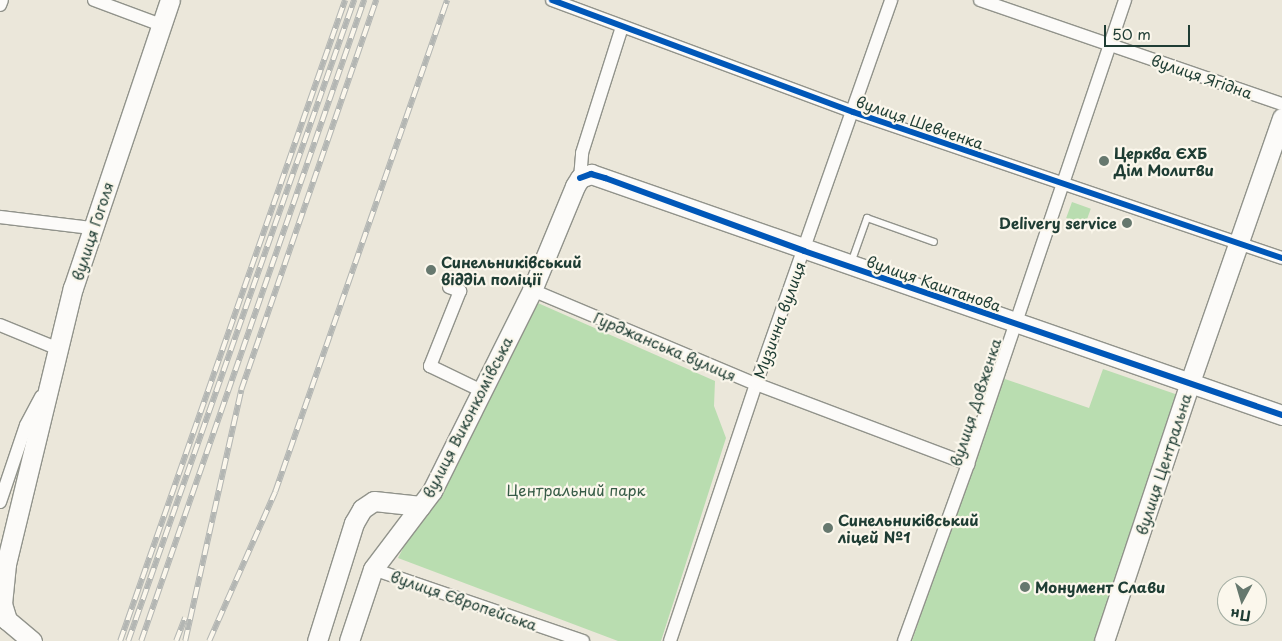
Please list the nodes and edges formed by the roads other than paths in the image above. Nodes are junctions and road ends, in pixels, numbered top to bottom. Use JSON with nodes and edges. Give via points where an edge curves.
{"nodes":[{"id":1,"x":2,"y":0,"type":"edge"},
{"id":2,"x":94,"y":0,"type":"edge"},
{"id":3,"x":170,"y":0,"type":"edge"},
{"id":4,"x":891,"y":0,"type":"edge"},
{"id":5,"x":980,"y":0,"type":"edge"},
{"id":6,"x":1125,"y":0,"type":"edge"},
{"id":7,"x":552,"y":1,"type":"edge"},
{"id":8,"x":0,"y":5,"type":"edge"},
{"id":9,"x":161,"y":25,"type":"junction"},
{"id":10,"x":622,"y":28,"type":"junction"},
{"id":11,"x":1110,"y":44,"type":"junction"},
{"id":12,"x":1282,"y":104,"type":"edge"},
{"id":13,"x":853,"y":112,"type":"junction"},
{"id":14,"x":1282,"y":118,"type":"edge"},
{"id":15,"x":577,"y":182,"type":"junction"},
{"id":16,"x":1061,"y":184,"type":"junction"},
{"id":17,"x":0,"y":217,"type":"edge"},
{"id":18,"x":91,"y":228,"type":"junction"},
{"id":19,"x":934,"y":242,"type":"dead end"},
{"id":20,"x":1238,"y":242,"type":"junction"},
{"id":21,"x":804,"y":251,"type":"junction"},
{"id":22,"x":1282,"y":258,"type":"edge"},
{"id":23,"x":850,"y":267,"type":"junction"},
{"id":24,"x":449,"y":288,"type":"dead end"},
{"id":25,"x":532,"y":290,"type":"junction"},
{"id":26,"x":1014,"y":324,"type":"junction"},
{"id":27,"x":0,"y":325,"type":"edge"},
{"id":28,"x":56,"y":348,"type":"junction"},
{"id":29,"x":756,"y":384,"type":"junction"},
{"id":30,"x":1188,"y":385,"type":"junction"},
{"id":31,"x":47,"y":386,"type":"junction"},
{"id":32,"x":482,"y":391,"type":"junction"},
{"id":33,"x":1282,"y":415,"type":"edge"},
{"id":34,"x":968,"y":464,"type":"junction"},
{"id":35,"x":0,"y":502,"type":"edge"},
{"id":36,"x":421,"y":506,"type":"junction"},
{"id":37,"x":373,"y":569,"type":"junction"},
{"id":38,"x":32,"y":641,"type":"edge"},
{"id":39,"x":317,"y":641,"type":"edge"},
{"id":40,"x":349,"y":641,"type":"edge"},
{"id":41,"x":583,"y":641,"type":"edge"},
{"id":42,"x":670,"y":641,"type":"edge"},
{"id":43,"x":904,"y":641,"type":"edge"},
{"id":44,"x":1104,"y":641,"type":"edge"}],
"edges":[{"from":1,"to":8,"type":"street"},
{"from":2,"to":9,"type":"street"},
{"from":3,"to":9,"type":"street","name":"вулиця Гоголя"},
{"from":4,"to":13,"type":"street","name":"Музична вулиця"},
{"from":5,"to":11,"type":"street","name":"вулиця Ягідна"},
{"from":6,"to":11,"type":"street","name":"вулиця Довженка"},
{"from":7,"to":10,"type":"street","name":"вулиця Шевченка"},
{"from":9,"to":18,"type":"street","name":"вулиця Гоголя"},
{"from":10,"to":13,"type":"street","name":"вулиця Шевченка"},
{"from":10,"to":15,"type":"street","name":"вулиця Виконкомівська","via":[[582,153]]},
{"from":11,"to":12,"type":"street","name":"вулиця Ягідна"},
{"from":11,"to":16,"type":"street","name":"вулиця Довженка"},
{"from":13,"to":16,"type":"street","name":"вулиця Шевченка"},
{"from":13,"to":21,"type":"street","name":"Музична вулиця"},
{"from":14,"to":20,"type":"street","name":"вулиця Центральна"},
{"from":15,"to":21,"type":"street","name":"вулиця Каштанова","via":[[591,174],[605,178]]},
{"from":15,"to":25,"type":"street","name":"вулиця Виконкомівська"},
{"from":16,"to":20,"type":"street","name":"вулиця Шевченка"},
{"from":16,"to":26,"type":"street","name":"вулиця Довженка"},
{"from":17,"to":18,"type":"street"},
{"from":18,"to":28,"type":"street","name":"вулиця Гоголя"},
{"from":19,"to":23,"type":"lane","via":[[867,218]]},
{"from":20,"to":22,"type":"street","name":"вулиця Шевченка"},
{"from":20,"to":30,"type":"street","name":"вулиця Центральна"},
{"from":21,"to":23,"type":"street","name":"вулиця Каштанова"},
{"from":21,"to":29,"type":"street","name":"Музична вулиця"},
{"from":23,"to":26,"type":"street","name":"вулиця Каштанова"},
{"from":24,"to":32,"type":"street","via":[[460,291],[430,366]]},
{"from":25,"to":29,"type":"street","name":"Гурджанська вулиця"},
{"from":25,"to":32,"type":"street","name":"вулиця Виконкомівська"},
{"from":26,"to":30,"type":"street","name":"вулиця Каштанова"},
{"from":26,"to":34,"type":"street","name":"вулиця Довженка"},
{"from":27,"to":28,"type":"street"},
{"from":28,"to":31,"type":"street","name":"вулиця Гоголя"},
{"from":29,"to":34,"type":"street","name":"Гурджанська вулиця"},
{"from":29,"to":42,"type":"street","name":"Музична вулиця"},
{"from":30,"to":33,"type":"street","name":"вулиця Каштанова"},
{"from":30,"to":44,"type":"street","name":"вулиця Центральна"},
{"from":31,"to":35,"type":"street","via":[[26,425]]},
{"from":31,"to":38,"type":"street","name":"вулиця Гоголя","via":[[31,467],[6,564],[2,597],[7,620]]},
{"from":32,"to":36,"type":"street","name":"вулиця Виконкомівська","via":[[432,491]]},
{"from":34,"to":43,"type":"street","name":"вулиця Довженка"},
{"from":36,"to":37,"type":"street","name":"вулиця Виконкомівська"},
{"from":36,"to":39,"type":"street","via":[[374,501],[362,510],[354,523]]},
{"from":37,"to":40,"type":"street","name":"вулиця Виконкомівська"},
{"from":37,"to":41,"type":"street","name":"вулиця Європейська"}]}
